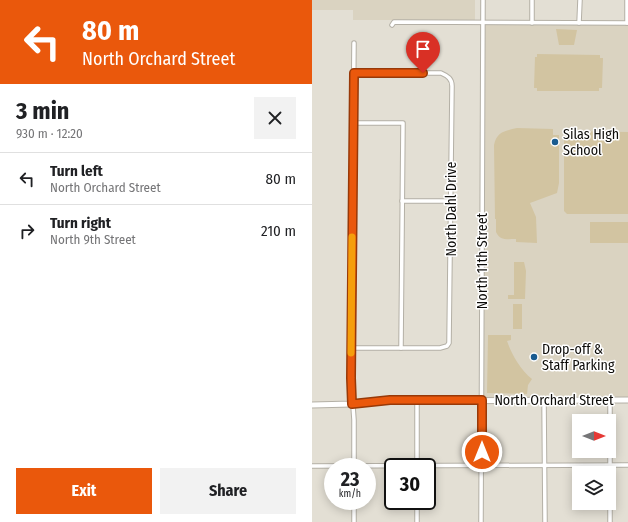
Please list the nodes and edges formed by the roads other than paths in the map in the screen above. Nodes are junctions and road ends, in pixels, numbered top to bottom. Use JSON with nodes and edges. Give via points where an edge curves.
{"nodes":[{"id":1,"x":483,"y":0,"type":"edge"},
{"id":2,"x":532,"y":0,"type":"edge"},
{"id":3,"x":580,"y":0,"type":"edge"},
{"id":4,"x":627,"y":0,"type":"edge"},
{"id":5,"x":482,"y":23,"type":"junction"},
{"id":6,"x":532,"y":23,"type":"junction"},
{"id":7,"x":579,"y":23,"type":"junction"},
{"id":8,"x":627,"y":23,"type":"edge"},
{"id":9,"x":392,"y":25,"type":"dead end"},
{"id":10,"x":354,"y":43,"type":"dead end"},
{"id":11,"x":354,"y":73,"type":"junction"},
{"id":12,"x":353,"y":123,"type":"junction"},
{"id":13,"x":402,"y":201,"type":"junction"},
{"id":14,"x":451,"y":201,"type":"junction"},
{"id":15,"x":352,"y":348,"type":"junction"},
{"id":16,"x":401,"y":348,"type":"junction"},
{"id":17,"x":417,"y":400,"type":"junction"},
{"id":18,"x":482,"y":400,"type":"junction"},
{"id":19,"x":544,"y":400,"type":"junction"},
{"id":20,"x":610,"y":400,"type":"junction"},
{"id":21,"x":628,"y":400,"type":"edge"},
{"id":22,"x":352,"y":404,"type":"junction"},
{"id":23,"x":312,"y":405,"type":"edge"},
{"id":24,"x":354,"y":458,"type":"edge"},
{"id":25,"x":417,"y":458,"type":"edge"},
{"id":26,"x":482,"y":465,"type":"junction"},
{"id":27,"x":610,"y":465,"type":"junction"},
{"id":28,"x":628,"y":465,"type":"edge"},
{"id":29,"x":312,"y":466,"type":"edge"},
{"id":30,"x":324,"y":466,"type":"edge"},
{"id":31,"x":436,"y":466,"type":"edge"},
{"id":32,"x":546,"y":466,"type":"junction"},
{"id":33,"x":354,"y":510,"type":"edge"},
{"id":34,"x":417,"y":510,"type":"edge"},
{"id":35,"x":354,"y":522,"type":"edge"},
{"id":36,"x":417,"y":522,"type":"edge"},
{"id":37,"x":481,"y":522,"type":"edge"},
{"id":38,"x":545,"y":522,"type":"edge"},
{"id":39,"x":610,"y":522,"type":"edge"}],
"edges":[{"from":1,"to":5,"type":"street","name":"North 11th Street"},
{"from":2,"to":6,"type":"street"},
{"from":3,"to":7,"type":"street"},
{"from":4,"to":8,"type":"street"},
{"from":5,"to":6,"type":"street"},
{"from":5,"to":9,"type":"street","via":[[394,22]]},
{"from":5,"to":18,"type":"street","name":"North 11th Street"},
{"from":6,"to":7,"type":"street"},
{"from":7,"to":8,"type":"street"},
{"from":10,"to":11,"type":"street"},
{"from":11,"to":12,"type":"street"},
{"from":11,"to":14,"type":"street","name":"North Dahl Drive","via":[[437,73],[450,79]]},
{"from":12,"to":13,"type":"street","via":[[403,123]]},
{"from":12,"to":15,"type":"street"},
{"from":13,"to":14,"type":"street"},
{"from":13,"to":16,"type":"street"},
{"from":14,"to":16,"type":"street","name":"North Dahl Drive","via":[[449,343],[440,348]]},
{"from":15,"to":16,"type":"street"},
{"from":15,"to":22,"type":"street"},
{"from":17,"to":18,"type":"street","name":"North Orchard Street"},
{"from":17,"to":22,"type":"street","name":"North Orchard Street"},
{"from":17,"to":25,"type":"street"},
{"from":18,"to":19,"type":"street","name":"North Orchard Street"},
{"from":18,"to":26,"type":"street","name":"North 11th Street"},
{"from":19,"to":20,"type":"street","name":"North Orchard Street"},
{"from":19,"to":32,"type":"street"},
{"from":20,"to":21,"type":"street","name":"North Orchard Street"},
{"from":20,"to":27,"type":"street"},
{"from":22,"to":23,"type":"street","name":"North Orchard Street"},
{"from":22,"to":24,"type":"street"},
{"from":26,"to":31,"type":"street"},
{"from":26,"to":32,"type":"street"},
{"from":26,"to":37,"type":"street","name":"North 11th Street"},
{"from":27,"to":28,"type":"street"},
{"from":27,"to":32,"type":"street"},
{"from":27,"to":39,"type":"street"},
{"from":29,"to":30,"type":"street"},
{"from":32,"to":38,"type":"street"},
{"from":33,"to":35,"type":"street"},
{"from":34,"to":36,"type":"street"}]}
